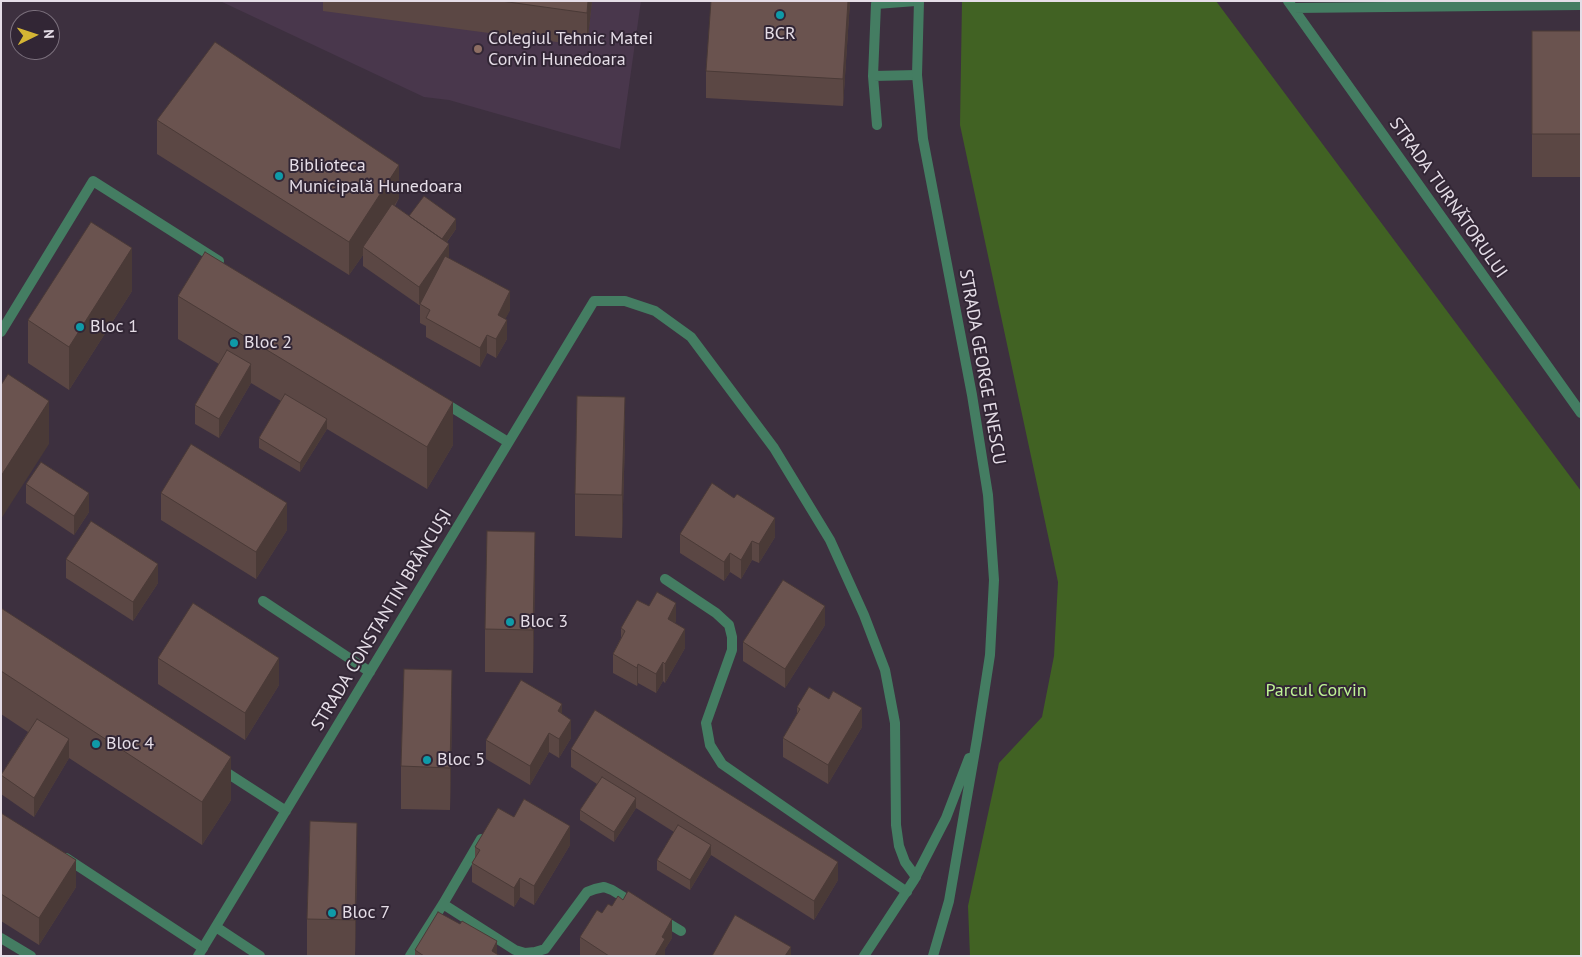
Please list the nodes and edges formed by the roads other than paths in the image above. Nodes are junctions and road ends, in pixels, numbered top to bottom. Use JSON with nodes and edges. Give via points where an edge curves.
{"nodes":[{"id":1,"x":918,"y":1,"type":"edge"},
{"id":2,"x":1290,"y":4,"type":"edge"},
{"id":3,"x":1581,"y":5,"type":"edge"},
{"id":4,"x":873,"y":76,"type":"junction"},
{"id":5,"x":916,"y":76,"type":"junction"},
{"id":6,"x":877,"y":125,"type":"dead end"},
{"id":7,"x":226,"y":265,"type":"edge"},
{"id":8,"x":1,"y":332,"type":"edge"},
{"id":9,"x":433,"y":395,"type":"edge"},
{"id":10,"x":1581,"y":413,"type":"edge"},
{"id":11,"x":508,"y":442,"type":"junction"},
{"id":12,"x":665,"y":580,"type":"dead end"},
{"id":13,"x":263,"y":601,"type":"dead end"},
{"id":14,"x":370,"y":672,"type":"junction"},
{"id":15,"x":977,"y":739,"type":"junction"},
{"id":16,"x":212,"y":763,"type":"edge"},
{"id":17,"x":286,"y":811,"type":"junction"},
{"id":18,"x":485,"y":833,"type":"edge"},
{"id":19,"x":58,"y":853,"type":"edge"},
{"id":20,"x":916,"y":877,"type":"junction"},
{"id":21,"x":907,"y":892,"type":"junction"},
{"id":22,"x":443,"y":904,"type":"junction"},
{"id":23,"x":216,"y":927,"type":"junction"},
{"id":24,"x":681,"y":931,"type":"dead end"},
{"id":25,"x":1,"y":938,"type":"edge"},
{"id":26,"x":201,"y":952,"type":"edge"},
{"id":27,"x":31,"y":956,"type":"edge"},
{"id":28,"x":260,"y":956,"type":"edge"},
{"id":29,"x":410,"y":956,"type":"edge"},
{"id":30,"x":864,"y":956,"type":"edge"},
{"id":31,"x":933,"y":956,"type":"edge"}],
"edges":[{"from":1,"to":4,"type":"street","via":[[876,4]]},
{"from":1,"to":5,"type":"street","name":"STRADA GEORGE ENESCU"},
{"from":2,"to":3,"type":"street"},
{"from":2,"to":10,"type":"street","name":"STRADA TURNĂTORULUI"},
{"from":4,"to":5,"type":"street"},
{"from":4,"to":6,"type":"street"},
{"from":5,"to":15,"type":"street","name":"STRADA GEORGE ENESCU","via":[[923,138],[988,496],[994,580],[990,655]]},
{"from":7,"to":8,"type":"street","via":[[93,182]]},
{"from":9,"to":11,"type":"street"},
{"from":11,"to":14,"type":"street","name":"STRADA CONSTANTIN BRÂNCUȘI"},
{"from":11,"to":20,"type":"street","name":"STRADA CONSTANTIN BRÂNCUȘI","via":[[594,302],[625,301],[655,311],[691,337],[774,448],[830,540],[864,615],[885,670],[895,723],[896,825],[906,862]]},
{"from":12,"to":21,"type":"street","via":[[716,613],[729,626],[732,650],[706,723],[710,745],[722,764]]},
{"from":13,"to":14,"type":"street"},
{"from":14,"to":17,"type":"street","name":"STRADA CONSTANTIN BRÂNCUȘI"},
{"from":15,"to":20,"type":"street","name":"STRADA GEORGE ENESCU","via":[[946,818]]},
{"from":15,"to":31,"type":"street","name":"STRADA GEORGE ENESCU","via":[[949,901]]},
{"from":16,"to":17,"type":"street"},
{"from":17,"to":23,"type":"street","name":"STRADA CONSTANTIN BRÂNCUȘI"},
{"from":18,"to":22,"type":"street"},
{"from":19,"to":26,"type":"street"},
{"from":20,"to":21,"type":"street","name":"STRADA GEORGE ENESCU"},
{"from":21,"to":30,"type":"street","name":"STRADA GEORGE ENESCU"},
{"from":22,"to":24,"type":"street","via":[[516,950],[525,952],[545,948],[587,892],[604,887]]},
{"from":22,"to":29,"type":"street"},
{"from":23,"to":26,"type":"street","name":"STRADA CONSTANTIN BRÂNCUȘI"},
{"from":23,"to":28,"type":"street"},
{"from":25,"to":27,"type":"street"}]}
